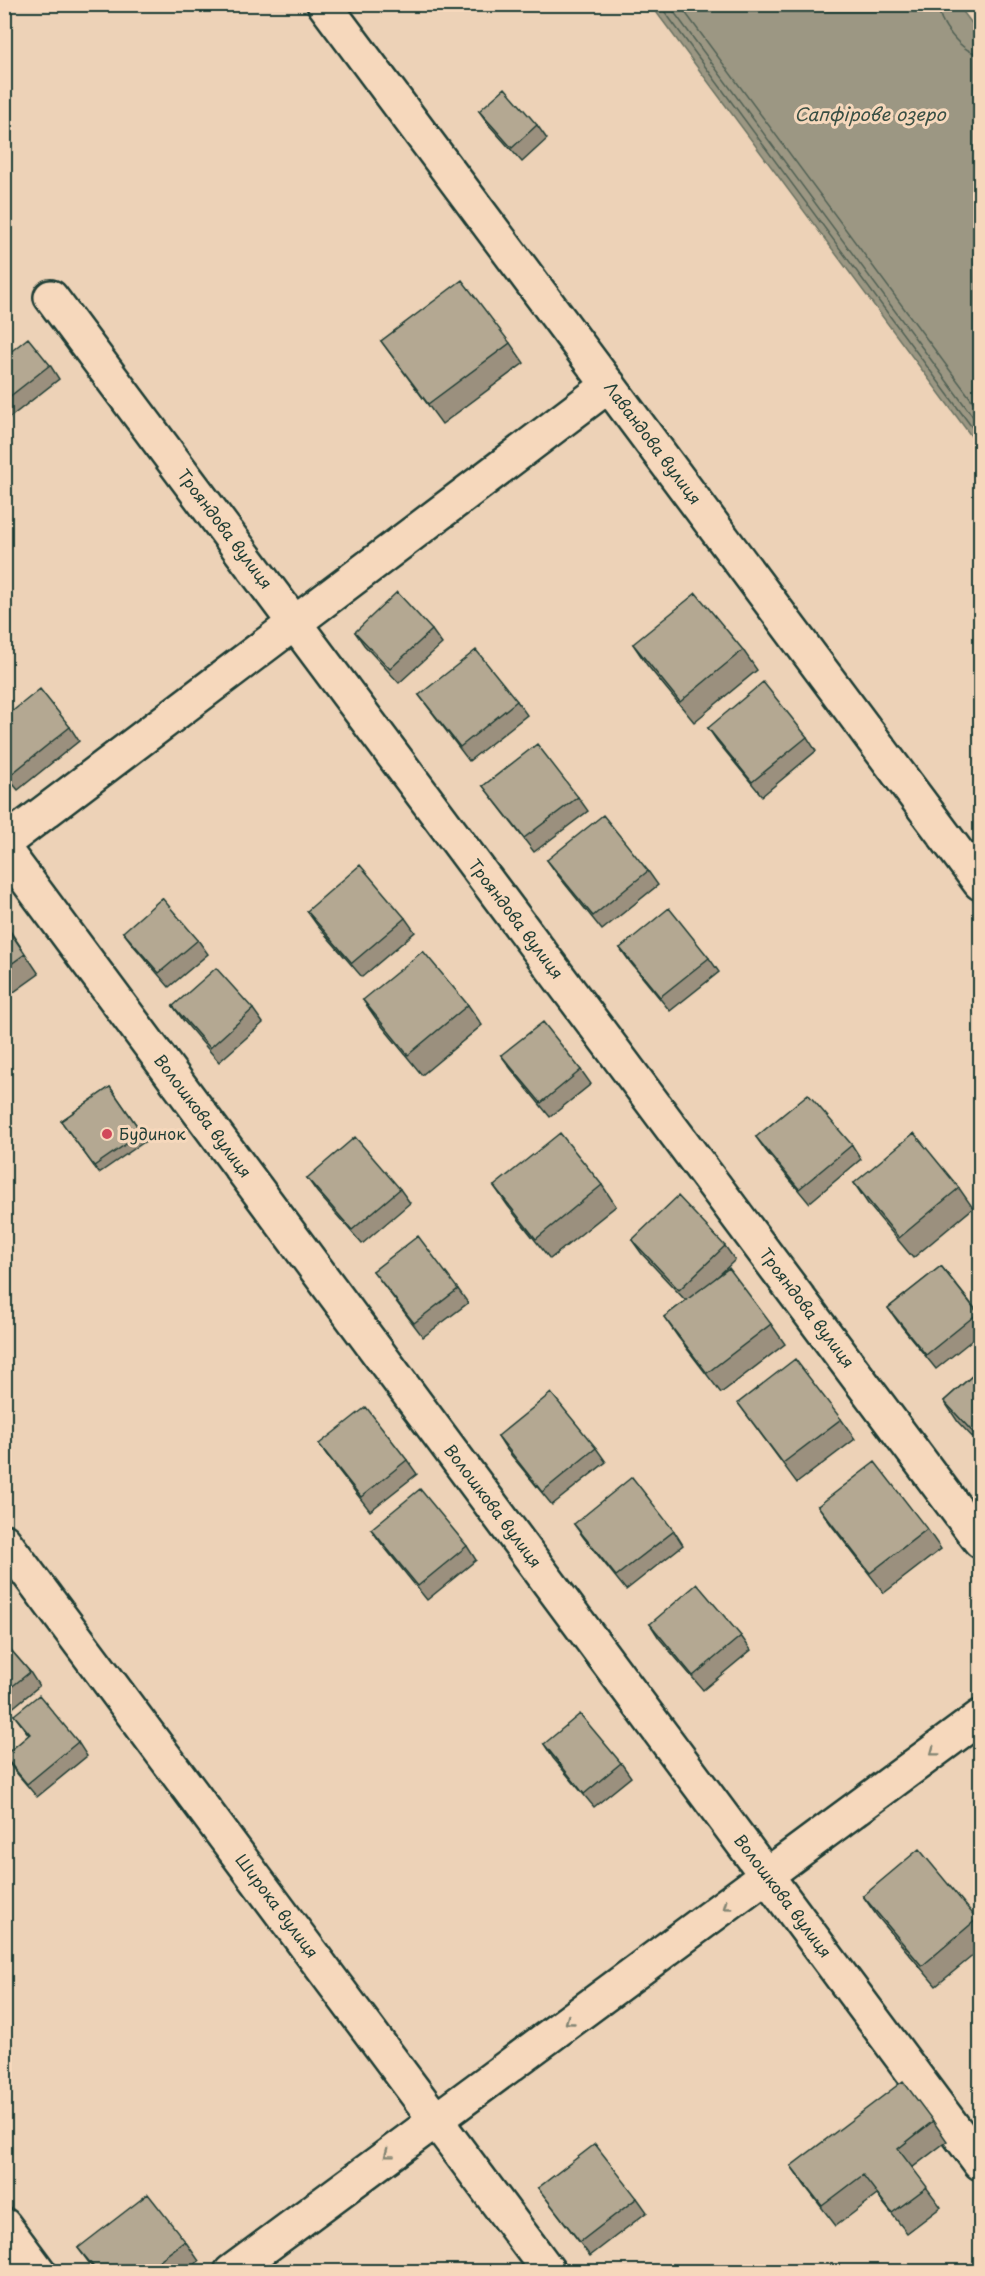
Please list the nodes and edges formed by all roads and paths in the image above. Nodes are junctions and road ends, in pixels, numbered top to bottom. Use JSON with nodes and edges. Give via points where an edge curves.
{"nodes":[{"id":1,"x":324,"y":4,"type":"edge"},
{"id":2,"x":51,"y":297,"type":"dead end"},
{"id":3,"x":609,"y":385,"type":"junction"},
{"id":4,"x":295,"y":623,"type":"junction"},
{"id":5,"x":4,"y":843,"type":"edge"},
{"id":6,"x":4,"y":849,"type":"edge"},
{"id":7,"x":981,"y":883,"type":"edge"},
{"id":8,"x":981,"y":1540,"type":"edge"},
{"id":9,"x":4,"y":1541,"type":"edge"},
{"id":10,"x":981,"y":1717,"type":"edge"},
{"id":11,"x":768,"y":1876,"type":"junction"},
{"id":12,"x":435,"y":2119,"type":"junction"},
{"id":13,"x":981,"y":2163,"type":"edge"},
{"id":14,"x":4,"y":2225,"type":"edge"},
{"id":15,"x":39,"y":2271,"type":"edge"},
{"id":16,"x":231,"y":2271,"type":"edge"},
{"id":17,"x":549,"y":2271,"type":"edge"}],
"edges":[{"from":1,"to":3,"type":"street","name":"Лавандова вулиця"},
{"from":2,"to":4,"type":"street","name":"Трояндова вулиця"},
{"from":3,"to":4,"type":"street"},
{"from":3,"to":7,"type":"street","name":"Лавандова вулиця"},
{"from":4,"to":5,"type":"street"},
{"from":4,"to":8,"type":"street","name":"Трояндова вулиця"},
{"from":6,"to":11,"type":"street","name":"Волошкова вулиця"},
{"from":9,"to":12,"type":"street","name":"Широка вулиця"},
{"from":10,"to":11,"type":"street","one_way":true},
{"from":11,"to":12,"type":"street","one_way":true},
{"from":11,"to":13,"type":"street","name":"Волошкова вулиця"},
{"from":12,"to":16,"type":"street","one_way":true},
{"from":12,"to":17,"type":"street","name":"Широка вулиця"},
{"from":14,"to":15,"type":"street"}]}
